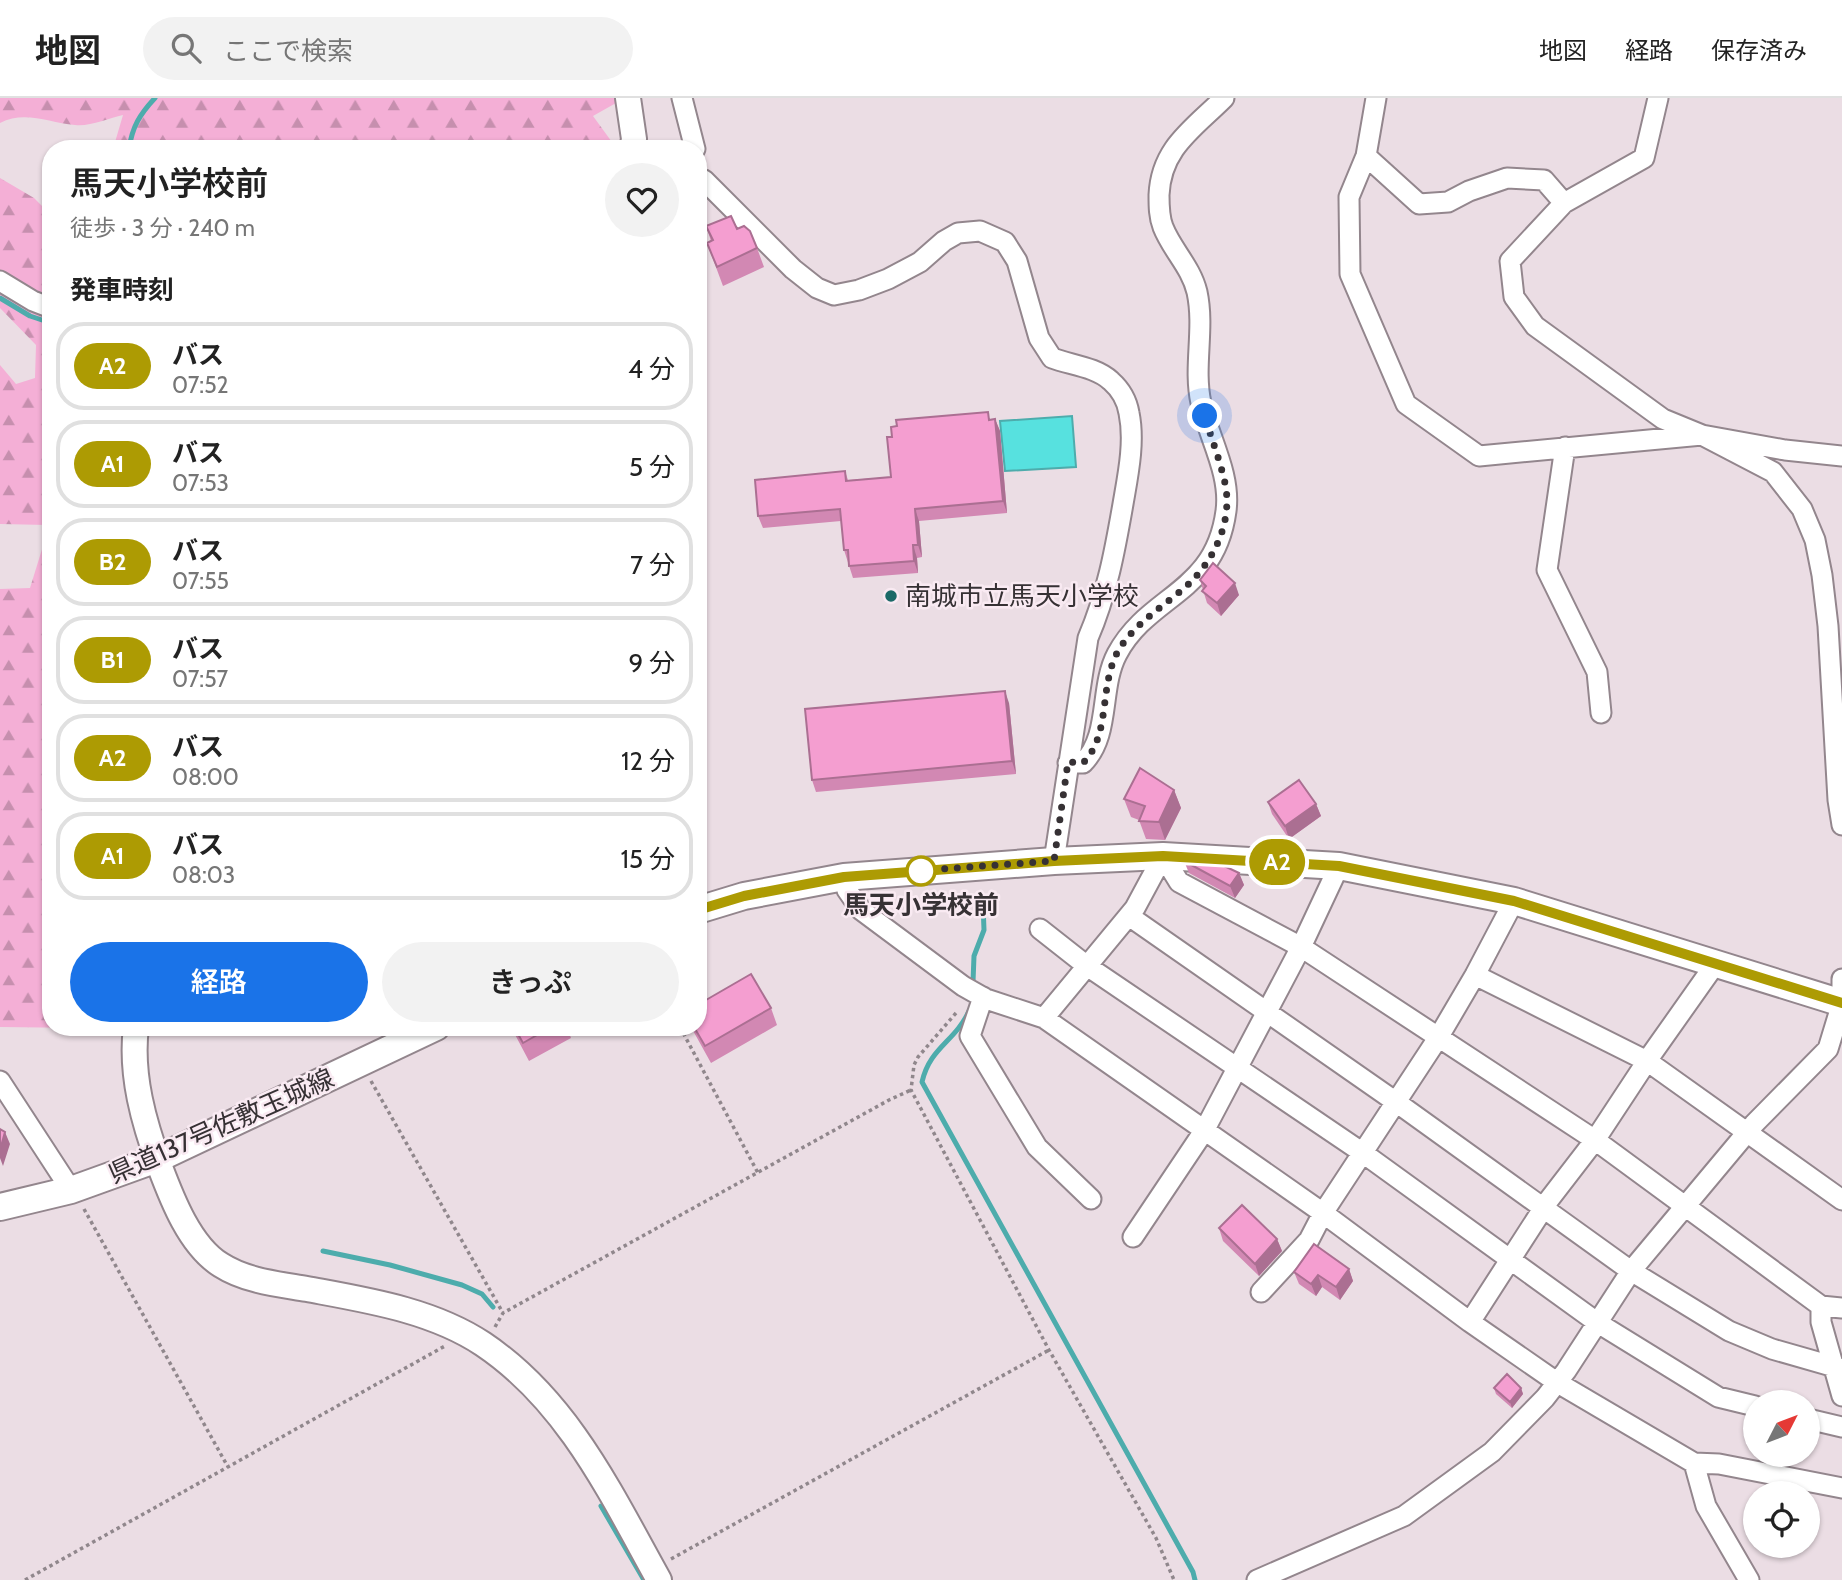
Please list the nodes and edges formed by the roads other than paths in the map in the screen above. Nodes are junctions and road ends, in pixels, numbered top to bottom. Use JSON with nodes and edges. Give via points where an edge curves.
{"nodes":[{"id":1,"x":628,"y":98,"type":"edge"},
{"id":2,"x":682,"y":98,"type":"edge"},
{"id":3,"x":1224,"y":98,"type":"edge"},
{"id":4,"x":1376,"y":98,"type":"edge"},
{"id":5,"x":1658,"y":98,"type":"edge"},
{"id":6,"x":634,"y":140,"type":"edge"},
{"id":7,"x":693,"y":140,"type":"edge"},
{"id":8,"x":1366,"y":156,"type":"junction"},
{"id":9,"x":707,"y":183,"type":"edge"},
{"id":10,"x":1564,"y":202,"type":"junction"},
{"id":11,"x":0,"y":281,"type":"edge"},
{"id":12,"x":42,"y":304,"type":"edge"},
{"id":13,"x":1702,"y":435,"type":"junction"},
{"id":14,"x":1565,"y":447,"type":"junction"},
{"id":15,"x":1842,"y":456,"type":"edge"},
{"id":16,"x":1601,"y":713,"type":"dead end"},
{"id":17,"x":1068,"y":762,"type":"junction"},
{"id":18,"x":1842,"y":825,"type":"edge"},
{"id":19,"x":1163,"y":856,"type":"junction"},
{"id":20,"x":1054,"y":861,"type":"junction"},
{"id":21,"x":1339,"y":866,"type":"junction"},
{"id":22,"x":844,"y":877,"type":"junction"},
{"id":23,"x":1514,"y":901,"type":"junction"},
{"id":24,"x":707,"y":907,"type":"edge"},
{"id":25,"x":1129,"y":916,"type":"junction"},
{"id":26,"x":1040,"y":929,"type":"dead end"},
{"id":27,"x":1301,"y":947,"type":"junction"},
{"id":28,"x":1716,"y":963,"type":"junction"},
{"id":29,"x":1087,"y":966,"type":"junction"},
{"id":30,"x":1475,"y":975,"type":"junction"},
{"id":31,"x":1842,"y":979,"type":"edge"},
{"id":32,"x":983,"y":997,"type":"junction"},
{"id":33,"x":1842,"y":1003,"type":"edge"},
{"id":34,"x":1265,"y":1013,"type":"junction"},
{"id":35,"x":1044,"y":1018,"type":"junction"},
{"id":36,"x":135,"y":1036,"type":"edge"},
{"id":37,"x":417,"y":1036,"type":"edge"},
{"id":38,"x":1438,"y":1038,"type":"junction"},
{"id":39,"x":1835,"y":1056,"type":"edge"},
{"id":40,"x":1647,"y":1061,"type":"junction"},
{"id":41,"x":1236,"y":1067,"type":"junction"},
{"id":42,"x":0,"y":1081,"type":"edge"},
{"id":43,"x":1396,"y":1102,"type":"junction"},
{"id":44,"x":1204,"y":1131,"type":"junction"},
{"id":45,"x":1746,"y":1133,"type":"junction"},
{"id":46,"x":1595,"y":1140,"type":"junction"},
{"id":47,"x":1363,"y":1153,"type":"junction"},
{"id":48,"x":157,"y":1158,"type":"junction"},
{"id":49,"x":71,"y":1190,"type":"junction"},
{"id":50,"x":1091,"y":1199,"type":"dead end"},
{"id":51,"x":1842,"y":1200,"type":"edge"},
{"id":52,"x":1685,"y":1206,"type":"junction"},
{"id":53,"x":0,"y":1207,"type":"edge"},
{"id":54,"x":1542,"y":1209,"type":"junction"},
{"id":55,"x":1324,"y":1213,"type":"junction"},
{"id":56,"x":1133,"y":1237,"type":"dead end"},
{"id":57,"x":1510,"y":1259,"type":"junction"},
{"id":58,"x":1631,"y":1271,"type":"junction"},
{"id":59,"x":1261,"y":1292,"type":"dead end"},
{"id":60,"x":1821,"y":1306,"type":"junction"},
{"id":61,"x":1842,"y":1308,"type":"edge"},
{"id":62,"x":1470,"y":1322,"type":"junction"},
{"id":63,"x":1598,"y":1323,"type":"junction"},
{"id":64,"x":1837,"y":1367,"type":"edge"},
{"id":65,"x":1558,"y":1383,"type":"junction"},
{"id":66,"x":1842,"y":1396,"type":"edge"},
{"id":67,"x":1743,"y":1403,"type":"edge"},
{"id":68,"x":1820,"y":1422,"type":"edge"},
{"id":69,"x":1842,"y":1427,"type":"edge"},
{"id":70,"x":1694,"y":1463,"type":"junction"},
{"id":71,"x":1842,"y":1488,"type":"edge"},
{"id":72,"x":650,"y":1574,"type":"edge"},
{"id":73,"x":1257,"y":1580,"type":"edge"},
{"id":74,"x":1749,"y":1580,"type":"edge"}],
"edges":[{"from":1,"to":6,"type":"street"},
{"from":2,"to":7,"type":"street"},
{"from":3,"to":17,"type":"street","via":[[1168,155],[1160,179],[1159,207],[1163,226],[1196,289],[1200,401],[1226,485],[1222,530],[1204,568],[1128,636],[1107,681],[1099,740],[1083,763]]},
{"from":4,"to":8,"type":"street"},
{"from":5,"to":10,"type":"street","via":[[1644,158]]},
{"from":8,"to":10,"type":"street","via":[[1419,204],[1448,202],[1507,178],[1544,180]]},
{"from":8,"to":14,"type":"street","via":[[1349,197],[1350,274],[1406,404],[1479,456]]},
{"from":9,"to":17,"type":"street","via":[[793,269],[834,295],[888,279],[958,233],[980,231],[1005,242],[1017,261],[1039,338],[1052,358],[1097,372],[1125,400],[1130,415],[1129,464],[1109,580],[1088,638]]},
{"from":10,"to":13,"type":"street","via":[[1510,261],[1514,297],[1535,326],[1664,419]]},
{"from":11,"to":12,"type":"street"},
{"from":13,"to":14,"type":"street"},
{"from":13,"to":15,"type":"street"},
{"from":13,"to":18,"type":"street","via":[[1773,471],[1802,509],[1815,540],[1828,626]]},
{"from":14,"to":16,"type":"street","via":[[1546,570],[1597,672]]},
{"from":17,"to":20,"type":"street"},
{"from":19,"to":20,"type":"main road"},
{"from":19,"to":21,"type":"main road"},
{"from":19,"to":25,"type":"street"},
{"from":19,"to":27,"type":"street","via":[[1179,882]]},
{"from":20,"to":22,"type":"main road"},
{"from":21,"to":23,"type":"main road"},
{"from":21,"to":27,"type":"street"},
{"from":22,"to":24,"type":"main road"},
{"from":22,"to":32,"type":"street","via":[[861,910]]},
{"from":23,"to":28,"type":"main road"},
{"from":23,"to":30,"type":"street"},
{"from":25,"to":29,"type":"street"},
{"from":25,"to":34,"type":"street"},
{"from":26,"to":29,"type":"street"},
{"from":27,"to":34,"type":"street"},
{"from":27,"to":38,"type":"street"},
{"from":28,"to":33,"type":"main road"},
{"from":28,"to":40,"type":"street"},
{"from":29,"to":35,"type":"street"},
{"from":29,"to":41,"type":"street"},
{"from":30,"to":38,"type":"street"},
{"from":30,"to":40,"type":"street"},
{"from":31,"to":33,"type":"street"},
{"from":32,"to":35,"type":"street"},
{"from":32,"to":50,"type":"street","via":[[970,1036],[1037,1147]]},
{"from":33,"to":39,"type":"street"},
{"from":34,"to":41,"type":"street"},
{"from":34,"to":43,"type":"street"},
{"from":35,"to":44,"type":"street"},
{"from":36,"to":48,"type":"street","via":[[135,1070]]},
{"from":37,"to":48,"type":"main road","name":"県道137号佐敷玉城線"},
{"from":38,"to":43,"type":"street"},
{"from":38,"to":46,"type":"street"},
{"from":39,"to":45,"type":"street"},
{"from":40,"to":45,"type":"street"},
{"from":40,"to":46,"type":"street"},
{"from":41,"to":44,"type":"street"},
{"from":41,"to":47,"type":"street"},
{"from":42,"to":49,"type":"street"},
{"from":43,"to":47,"type":"street"},
{"from":43,"to":54,"type":"street"},
{"from":44,"to":55,"type":"street"},
{"from":44,"to":56,"type":"street"},
{"from":45,"to":51,"type":"street"},
{"from":45,"to":52,"type":"street"},
{"from":46,"to":52,"type":"street"},
{"from":46,"to":54,"type":"street"},
{"from":47,"to":55,"type":"street"},
{"from":47,"to":57,"type":"street"},
{"from":48,"to":49,"type":"main road","name":"県道137号佐敷玉城線"},
{"from":48,"to":72,"type":"street","via":[[176,1208],[196,1241],[219,1264],[246,1277],[425,1316],[467,1334],[509,1364],[560,1415],[583,1446]]},
{"from":49,"to":53,"type":"main road","name":"県道137号佐敷玉城線"},
{"from":52,"to":58,"type":"street"},
{"from":52,"to":60,"type":"street"},
{"from":54,"to":57,"type":"street"},
{"from":54,"to":58,"type":"street"},
{"from":55,"to":59,"type":"street","via":[[1309,1240]]},
{"from":55,"to":62,"type":"street"},
{"from":57,"to":62,"type":"street"},
{"from":57,"to":63,"type":"street"},
{"from":58,"to":63,"type":"street"},
{"from":58,"to":64,"type":"street","via":[[1728,1331]]},
{"from":60,"to":61,"type":"street"},
{"from":60,"to":64,"type":"street","via":[[1821,1322]]},
{"from":62,"to":65,"type":"street"},
{"from":63,"to":65,"type":"street"},
{"from":63,"to":67,"type":"street","via":[[1718,1397]]},
{"from":64,"to":66,"type":"street"},
{"from":65,"to":70,"type":"street"},
{"from":65,"to":73,"type":"street","via":[[1492,1452],[1404,1516]]},
{"from":68,"to":69,"type":"street"},
{"from":70,"to":71,"type":"street"},
{"from":70,"to":74,"type":"street","via":[[1706,1506]]}]}
